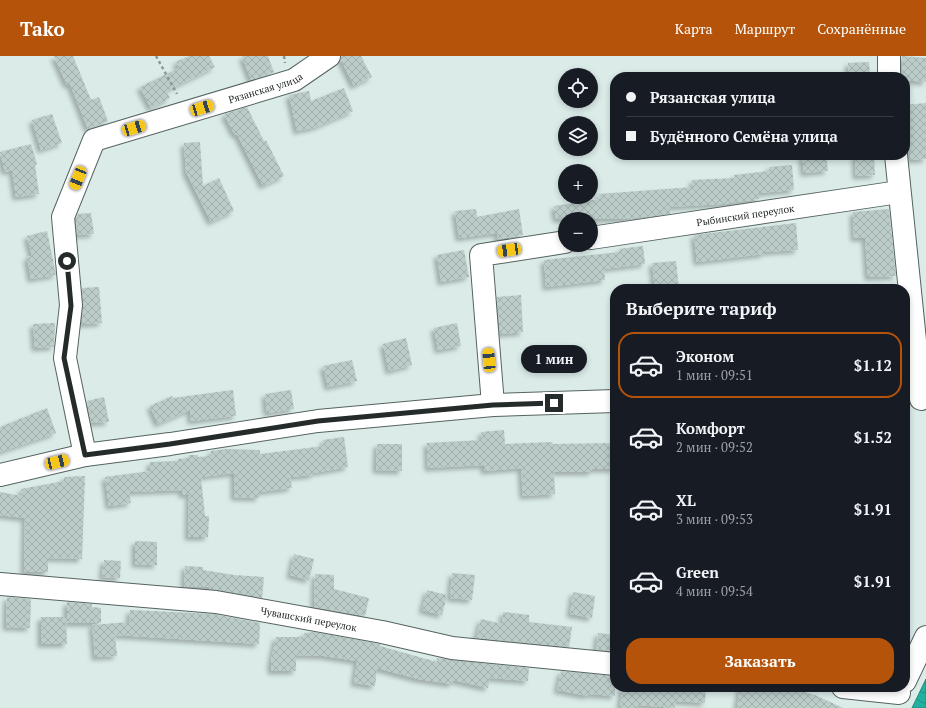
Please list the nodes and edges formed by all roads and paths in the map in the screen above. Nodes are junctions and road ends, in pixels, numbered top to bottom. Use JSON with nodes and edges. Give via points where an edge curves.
{"nodes":[{"id":1,"x":156,"y":56,"type":"edge"},
{"id":2,"x":329,"y":56,"type":"edge"},
{"id":3,"x":890,"y":56,"type":"edge"},
{"id":4,"x":890,"y":72,"type":"edge"},
{"id":5,"x":188,"y":112,"type":"junction"},
{"id":6,"x":896,"y":160,"type":"edge"},
{"id":7,"x":899,"y":192,"type":"junction"},
{"id":8,"x":598,"y":237,"type":"edge"},
{"id":9,"x":558,"y":243,"type":"edge"},
{"id":10,"x":907,"y":284,"type":"edge"},
{"id":11,"x":910,"y":319,"type":"edge"},
{"id":12,"x":917,"y":400,"type":"edge"},
{"id":13,"x":610,"y":401,"type":"edge"},
{"id":14,"x":493,"y":405,"type":"junction"},
{"id":15,"x":85,"y":455,"type":"junction"},
{"id":16,"x":0,"y":475,"type":"edge"},
{"id":17,"x":0,"y":584,"type":"edge"},
{"id":18,"x":926,"y":637,"type":"edge"},
{"id":19,"x":610,"y":664,"type":"edge"},
{"id":20,"x":910,"y":671,"type":"edge"}],
"edges":[{"from":1,"to":5,"type":"path"},
{"from":2,"to":5,"type":"street","name":"Рязанская улица","via":[[294,80]]},
{"from":3,"to":4,"type":"street"},
{"from":5,"to":15,"type":"street","name":"Рязанская улица","via":[[94,140],[63,217],[71,306],[64,358]]},
{"from":6,"to":7,"type":"street"},
{"from":7,"to":8,"type":"street","name":"Рыбинский переулок"},
{"from":7,"to":10,"type":"street"},
{"from":9,"to":14,"type":"street","via":[[481,255]]},
{"from":11,"to":12,"type":"street"},
{"from":13,"to":14,"type":"street"},
{"from":14,"to":15,"type":"street","via":[[318,421]]},
{"from":15,"to":16,"type":"street"},
{"from":17,"to":19,"type":"street","name":"Чувашский переулок","via":[[216,602],[382,632],[452,648]]},
{"from":18,"to":20,"type":"street"}]}
